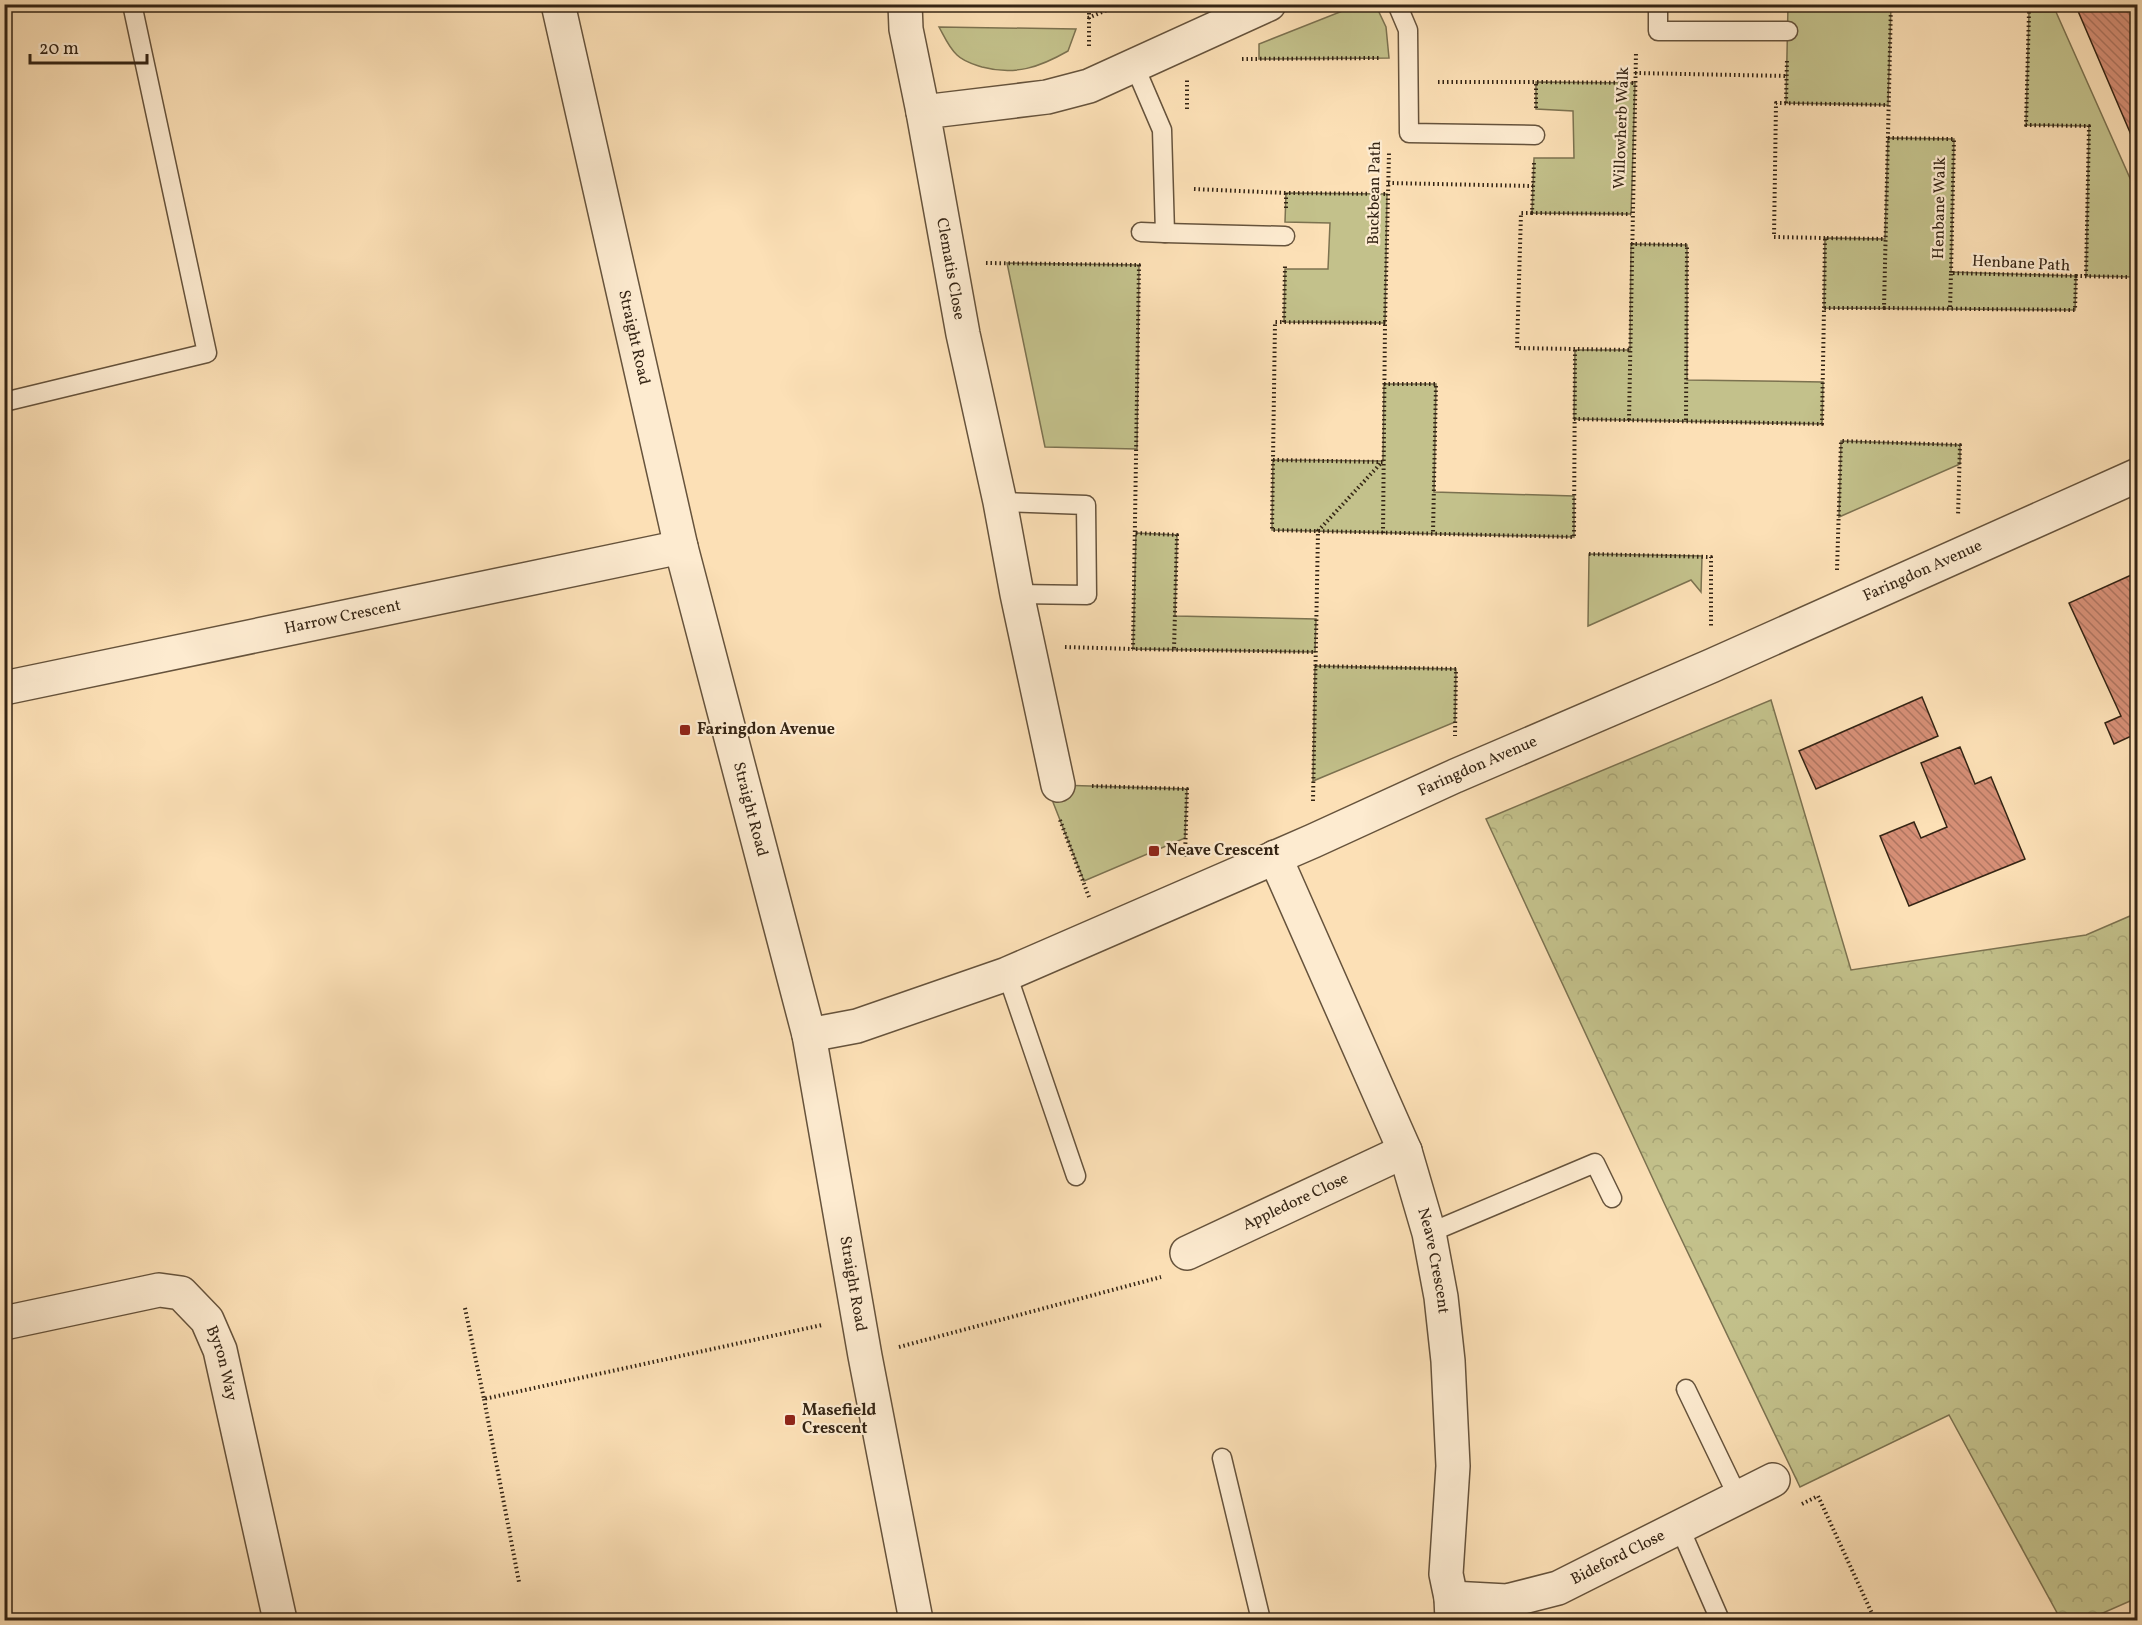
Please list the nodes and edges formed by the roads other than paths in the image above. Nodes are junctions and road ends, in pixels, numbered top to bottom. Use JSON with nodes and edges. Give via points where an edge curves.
{"nodes":[{"id":1,"x":132,"y":4,"type":"edge"},
{"id":2,"x":558,"y":4,"type":"edge"},
{"id":3,"x":905,"y":4,"type":"edge"},
{"id":4,"x":1269,"y":4,"type":"edge"},
{"id":5,"x":1397,"y":4,"type":"edge"},
{"id":6,"x":1658,"y":4,"type":"edge"},
{"id":7,"x":1788,"y":31,"type":"dead end"},
{"id":8,"x":1135,"y":67,"type":"junction"},
{"id":9,"x":923,"y":112,"type":"junction"},
{"id":10,"x":1535,"y":135,"type":"dead end"},
{"id":11,"x":1141,"y":232,"type":"dead end"},
{"id":12,"x":1165,"y":233,"type":"junction"},
{"id":13,"x":1285,"y":236,"type":"dead end"},
{"id":14,"x":4,"y":402,"type":"edge"},
{"id":15,"x":2138,"y":475,"type":"edge"},
{"id":16,"x":1000,"y":502,"type":"junction"},
{"id":17,"x":681,"y":547,"type":"junction"},
{"id":18,"x":1017,"y":594,"type":"junction"},
{"id":19,"x":4,"y":688,"type":"edge"},
{"id":20,"x":1058,"y":785,"type":"road end"},
{"id":21,"x":1275,"y":856,"type":"junction"},
{"id":22,"x":1007,"y":974,"type":"junction"},
{"id":23,"x":809,"y":1035,"type":"junction"},
{"id":24,"x":1405,"y":1151,"type":"junction"},
{"id":25,"x":1076,"y":1176,"type":"dead end"},
{"id":26,"x":1612,"y":1198,"type":"dead end"},
{"id":27,"x":1429,"y":1233,"type":"junction"},
{"id":28,"x":1187,"y":1253,"type":"road end"},
{"id":29,"x":4,"y":1323,"type":"edge"},
{"id":30,"x":1686,"y":1389,"type":"dead end"},
{"id":31,"x":1222,"y":1458,"type":"dead end"},
{"id":32,"x":1773,"y":1480,"type":"road end"},
{"id":33,"x":1738,"y":1497,"type":"junction"},
{"id":34,"x":1679,"y":1526,"type":"junction"},
{"id":35,"x":1452,"y":1609,"type":"edge"},
{"id":36,"x":280,"y":1620,"type":"edge"},
{"id":37,"x":916,"y":1620,"type":"edge"},
{"id":38,"x":1261,"y":1620,"type":"edge"},
{"id":39,"x":1720,"y":1620,"type":"edge"}],
"edges":[{"from":1,"to":14,"type":"lane","via":[[207,353]]},
{"from":2,"to":17,"type":"street","name":"Straight Road"},
{"from":3,"to":9,"type":"street","name":"Clematis Close","via":[[906,29]]},
{"from":4,"to":8,"type":"street"},
{"from":5,"to":10,"type":"lane","via":[[1408,30],[1409,133]]},
{"from":6,"to":7,"type":"lane","via":[[1658,31]]},
{"from":8,"to":9,"type":"street","via":[[1089,86],[1047,97]]},
{"from":8,"to":12,"type":"lane","via":[[1162,130]]},
{"from":9,"to":16,"type":"street","name":"Clematis Close","via":[[949,264]]},
{"from":11,"to":12,"type":"lane"},
{"from":12,"to":13,"type":"lane"},
{"from":15,"to":21,"type":"street","name":"Faringdon Avenue"},
{"from":16,"to":18,"type":"street","name":"Clematis Close"},
{"from":16,"to":18,"type":"lane","via":[[1086,505],[1087,595]]},
{"from":17,"to":19,"type":"street","name":"Harrow Crescent"},
{"from":17,"to":23,"type":"street","name":"Straight Road"},
{"from":18,"to":20,"type":"street","name":"Clematis Close"},
{"from":21,"to":22,"type":"street","name":"Faringdon Avenue"},
{"from":21,"to":24,"type":"street","name":"Neave Crescent"},
{"from":22,"to":23,"type":"street","name":"Faringdon Avenue","via":[[857,1026]]},
{"from":22,"to":25,"type":"lane"},
{"from":23,"to":37,"type":"street","name":"Straight Road"},
{"from":24,"to":27,"type":"street","name":"Neave Crescent"},
{"from":24,"to":28,"type":"street","name":"Appledore Close"},
{"from":26,"to":27,"type":"lane","via":[[1595,1163]]},
{"from":27,"to":35,"type":"street","name":"Neave Crescent","via":[[1449,1361],[1453,1466],[1446,1574]]},
{"from":29,"to":36,"type":"street","name":"Byron Way","via":[[159,1290],[181,1293],[207,1320],[220,1350]]},
{"from":30,"to":33,"type":"lane"},
{"from":31,"to":38,"type":"lane"},
{"from":32,"to":33,"type":"street","name":"Bideford Close"},
{"from":33,"to":34,"type":"street","name":"Bideford Close"},
{"from":34,"to":35,"type":"street","name":"Bideford Close","via":[[1558,1588]]},
{"from":34,"to":39,"type":"lane"}]}
